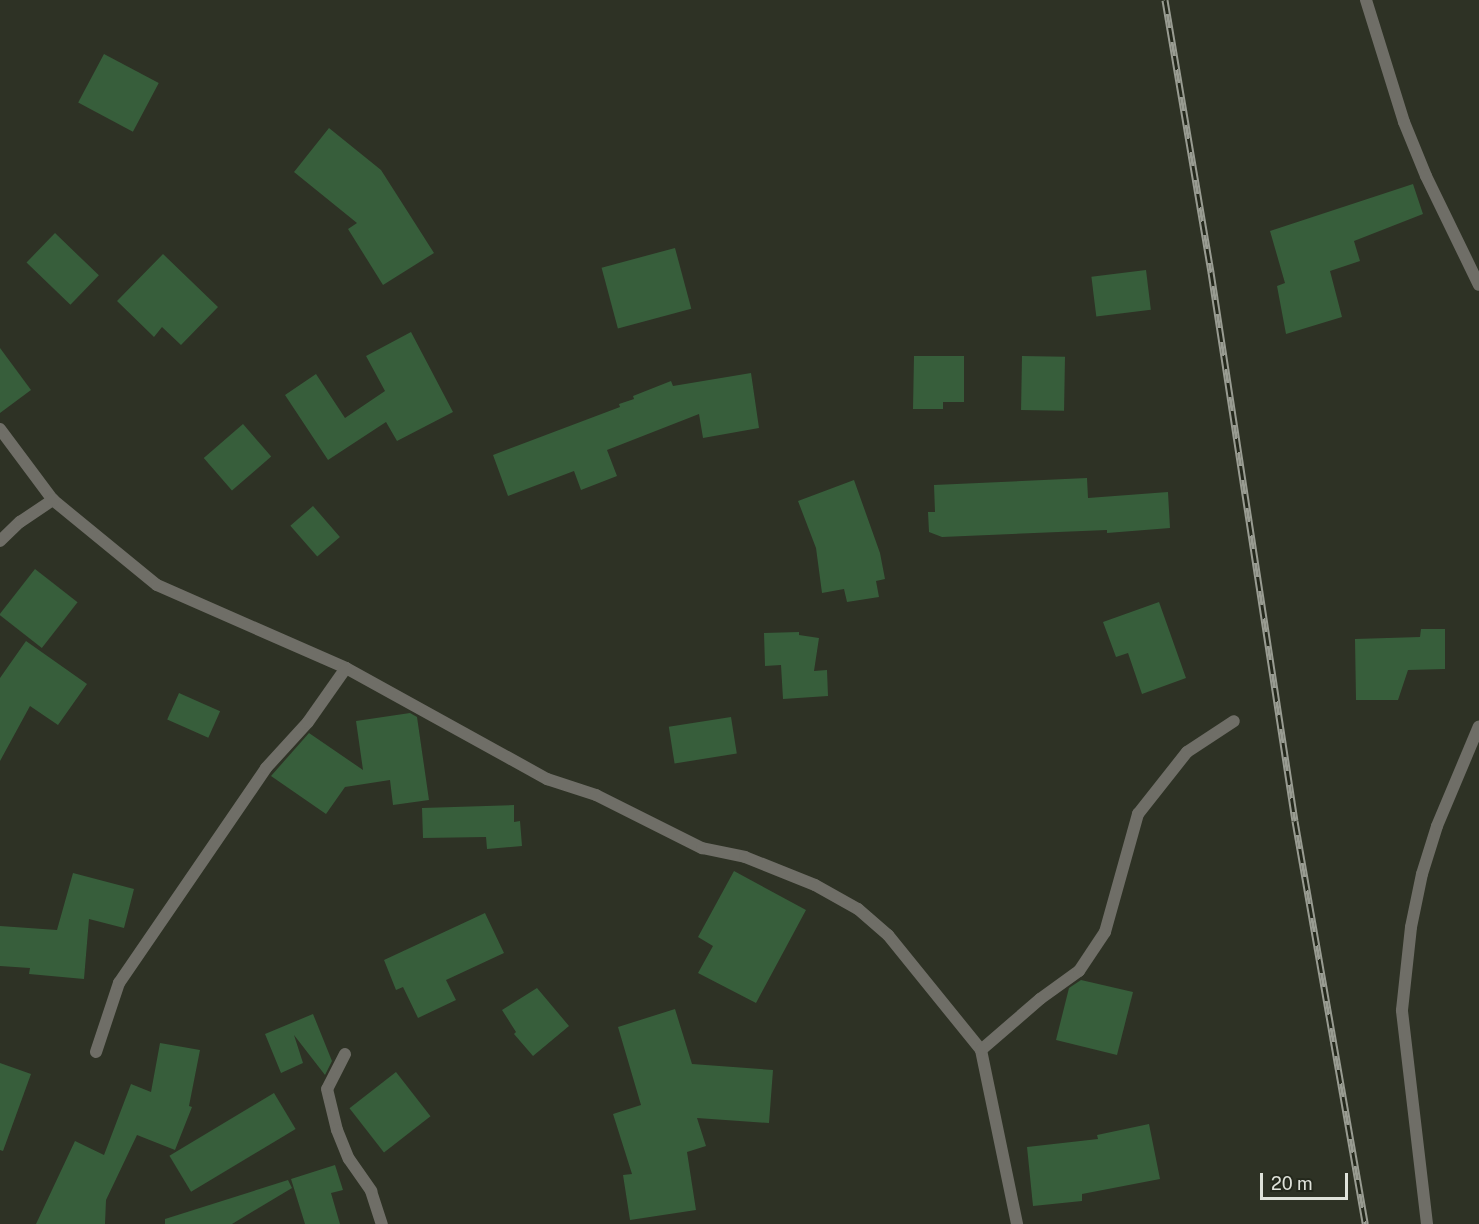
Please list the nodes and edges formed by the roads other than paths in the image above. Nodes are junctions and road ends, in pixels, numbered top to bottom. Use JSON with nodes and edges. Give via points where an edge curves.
{"nodes":[{"id":1,"x":1366,"y":0,"type":"edge"},
{"id":2,"x":1479,"y":285,"type":"edge"},
{"id":3,"x":0,"y":429,"type":"edge"},
{"id":4,"x":53,"y":500,"type":"junction"},
{"id":5,"x":0,"y":541,"type":"edge"},
{"id":6,"x":346,"y":668,"type":"junction"},
{"id":7,"x":1234,"y":721,"type":"dead end"},
{"id":8,"x":1479,"y":726,"type":"edge"},
{"id":9,"x":981,"y":1050,"type":"junction"},
{"id":10,"x":96,"y":1052,"type":"dead end"},
{"id":11,"x":345,"y":1054,"type":"dead end"},
{"id":12,"x":382,"y":1224,"type":"edge"},
{"id":13,"x":1017,"y":1224,"type":"edge"},
{"id":14,"x":1427,"y":1224,"type":"edge"}],
"edges":[{"from":1,"to":2,"type":"street","via":[[1404,122]]},
{"from":3,"to":4,"type":"street"},
{"from":4,"to":5,"type":"street"},
{"from":4,"to":6,"type":"street","via":[[157,585]]},
{"from":6,"to":9,"type":"street","via":[[547,779],[596,795],[702,848],[745,857],[815,885],[858,909],[888,935]]},
{"from":6,"to":10,"type":"street","via":[[308,722],[266,768],[119,983]]},
{"from":7,"to":9,"type":"street","via":[[1187,753],[1138,814],[1105,932],[1079,971]]},
{"from":8,"to":14,"type":"street","via":[[1437,826],[1422,874],[1411,927],[1402,1010]]},
{"from":9,"to":13,"type":"street"},
{"from":11,"to":12,"type":"street","via":[[327,1089],[349,1160],[371,1191]]}]}
